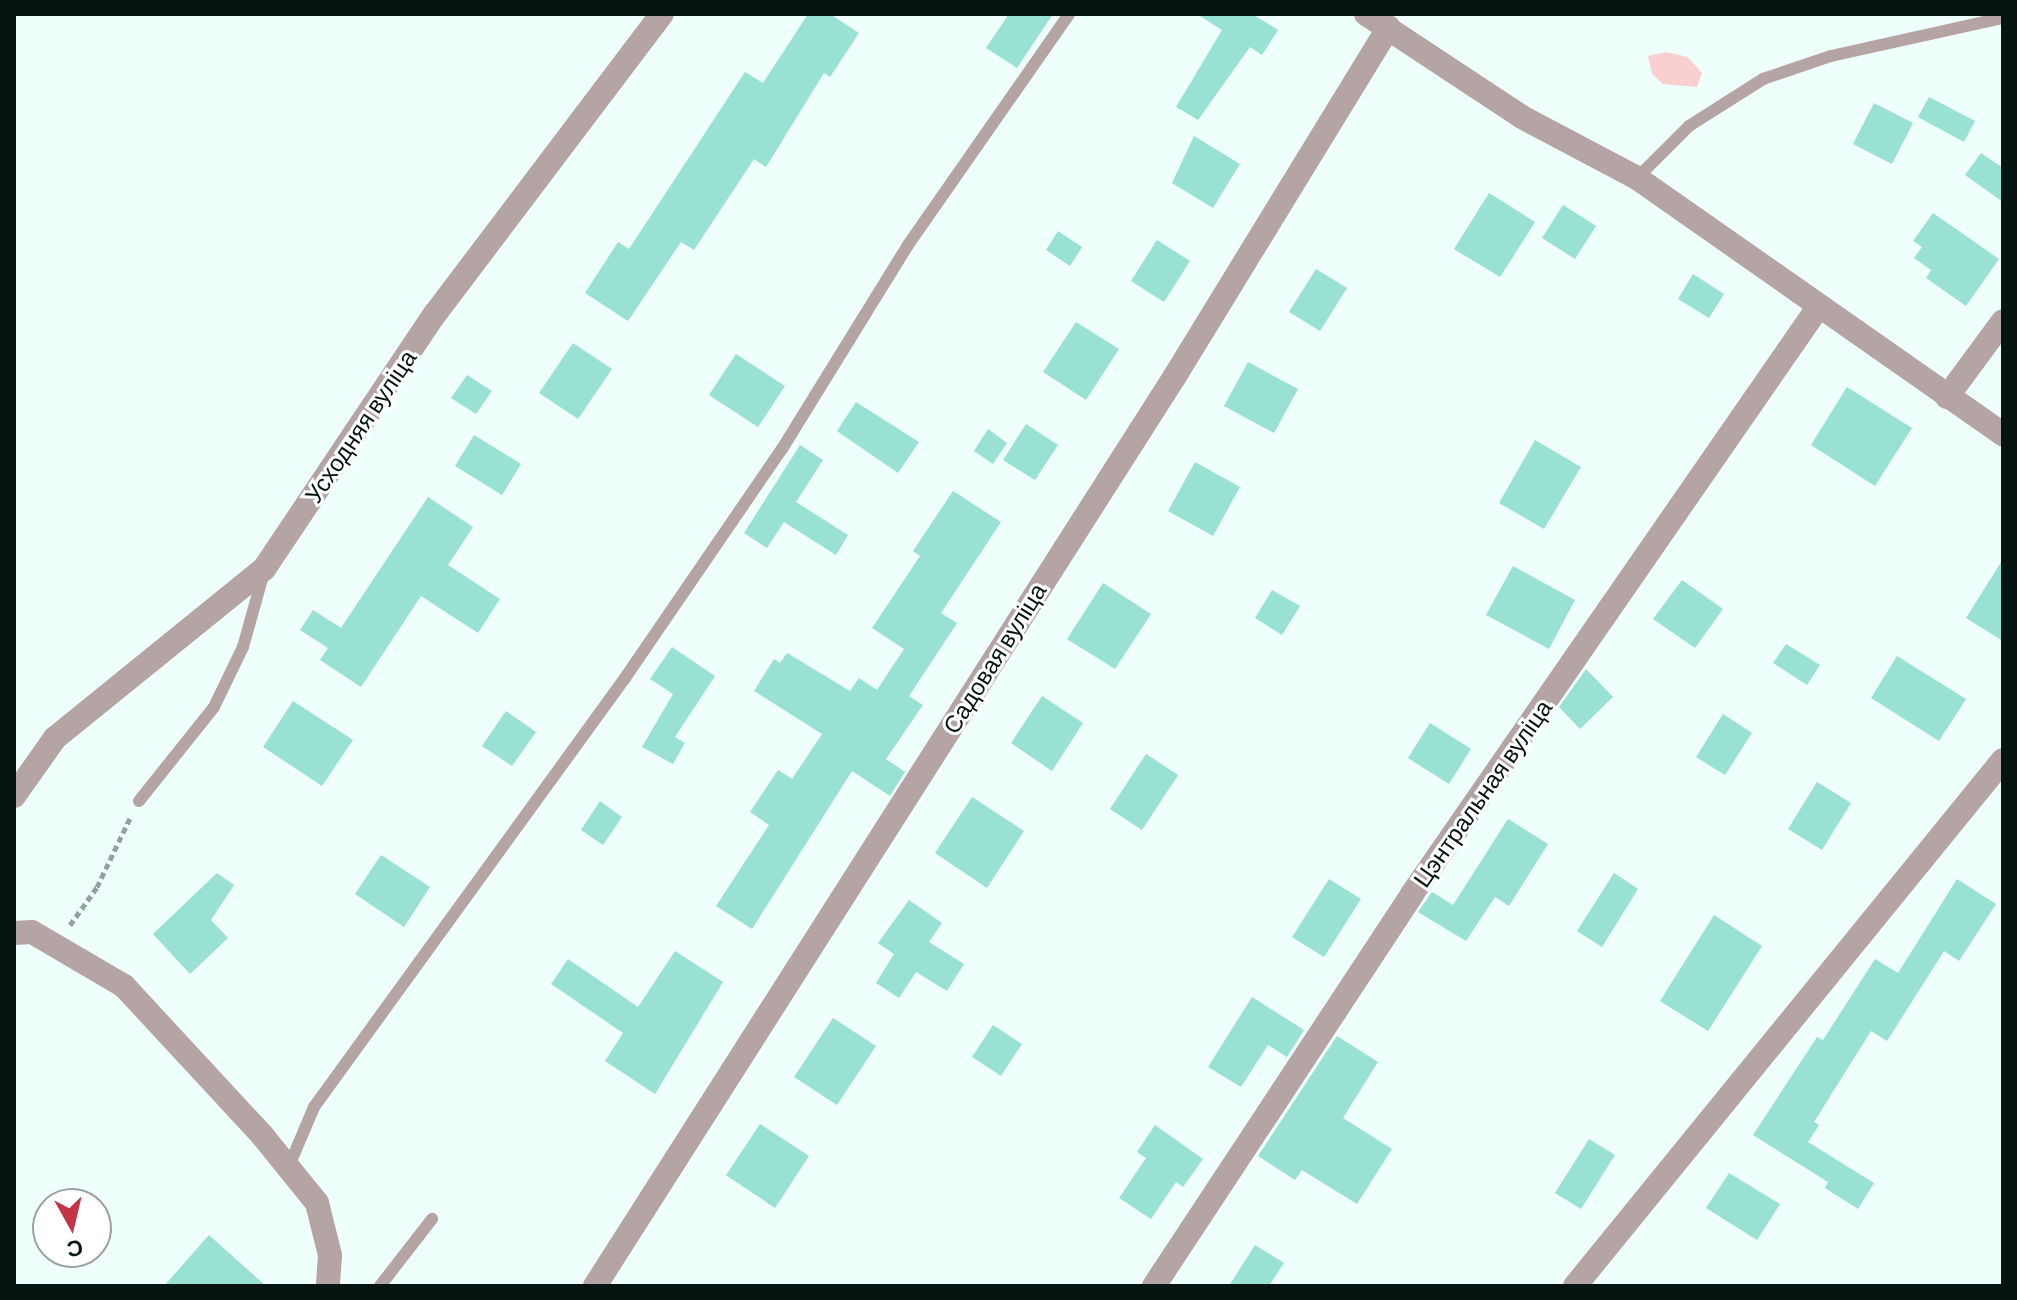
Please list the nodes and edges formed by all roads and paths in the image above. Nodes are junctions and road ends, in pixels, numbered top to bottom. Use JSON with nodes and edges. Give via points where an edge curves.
{"nodes":[{"id":1,"x":662,"y":14,"type":"edge"},
{"id":2,"x":1069,"y":14,"type":"edge"},
{"id":3,"x":1366,"y":14,"type":"edge"},
{"id":4,"x":2003,"y":18,"type":"edge"},
{"id":5,"x":1389,"y":27,"type":"junction"},
{"id":6,"x":1637,"y":178,"type":"junction"},
{"id":7,"x":1819,"y":306,"type":"junction"},
{"id":8,"x":2003,"y":321,"type":"edge"},
{"id":9,"x":1947,"y":397,"type":"junction"},
{"id":10,"x":2003,"y":434,"type":"edge"},
{"id":11,"x":264,"y":569,"type":"junction"},
{"id":12,"x":2003,"y":760,"type":"edge"},
{"id":13,"x":14,"y":796,"type":"edge"},
{"id":14,"x":139,"y":801,"type":"joint"},
{"id":15,"x":14,"y":933,"type":"edge"},
{"id":16,"x":67,"y":953,"type":"junction"},
{"id":17,"x":289,"y":1166,"type":"junction"},
{"id":18,"x":432,"y":1219,"type":"dead end"},
{"id":19,"x":328,"y":1286,"type":"edge"},
{"id":20,"x":380,"y":1286,"type":"edge"},
{"id":21,"x":595,"y":1286,"type":"edge"},
{"id":22,"x":1154,"y":1286,"type":"edge"},
{"id":23,"x":1575,"y":1286,"type":"edge"}],
"edges":[{"from":1,"to":11,"type":"street","name":"Усходняя вуліца","via":[[435,314]]},
{"from":2,"to":17,"type":"lane","via":[[908,245],[782,449],[625,678],[314,1107]]},
{"from":3,"to":5,"type":"street"},
{"from":4,"to":6,"type":"lane","via":[[1831,56],[1763,79],[1689,126]]},
{"from":5,"to":6,"type":"street","via":[[1522,117]]},
{"from":5,"to":21,"type":"street","name":"Садовая вуліца","via":[[1175,376]]},
{"from":6,"to":7,"type":"street"},
{"from":7,"to":9,"type":"street"},
{"from":7,"to":22,"type":"street","name":"Цэнтральная вуліца","via":[[1412,894]]},
{"from":8,"to":9,"type":"street"},
{"from":9,"to":10,"type":"street"},
{"from":11,"to":13,"type":"street","name":"Усходняя вуліца","via":[[55,738]]},
{"from":11,"to":14,"type":"lane","via":[[243,647],[214,707]]},
{"from":12,"to":23,"type":"street"},
{"from":14,"to":16,"type":"path","via":[[97,887],[71,920]]},
{"from":15,"to":16,"type":"street","via":[[32,932]]},
{"from":16,"to":17,"type":"street","via":[[124,986]]},
{"from":17,"to":19,"type":"street","via":[[317,1203],[326,1226]]},
{"from":18,"to":20,"type":"lane"}]}
